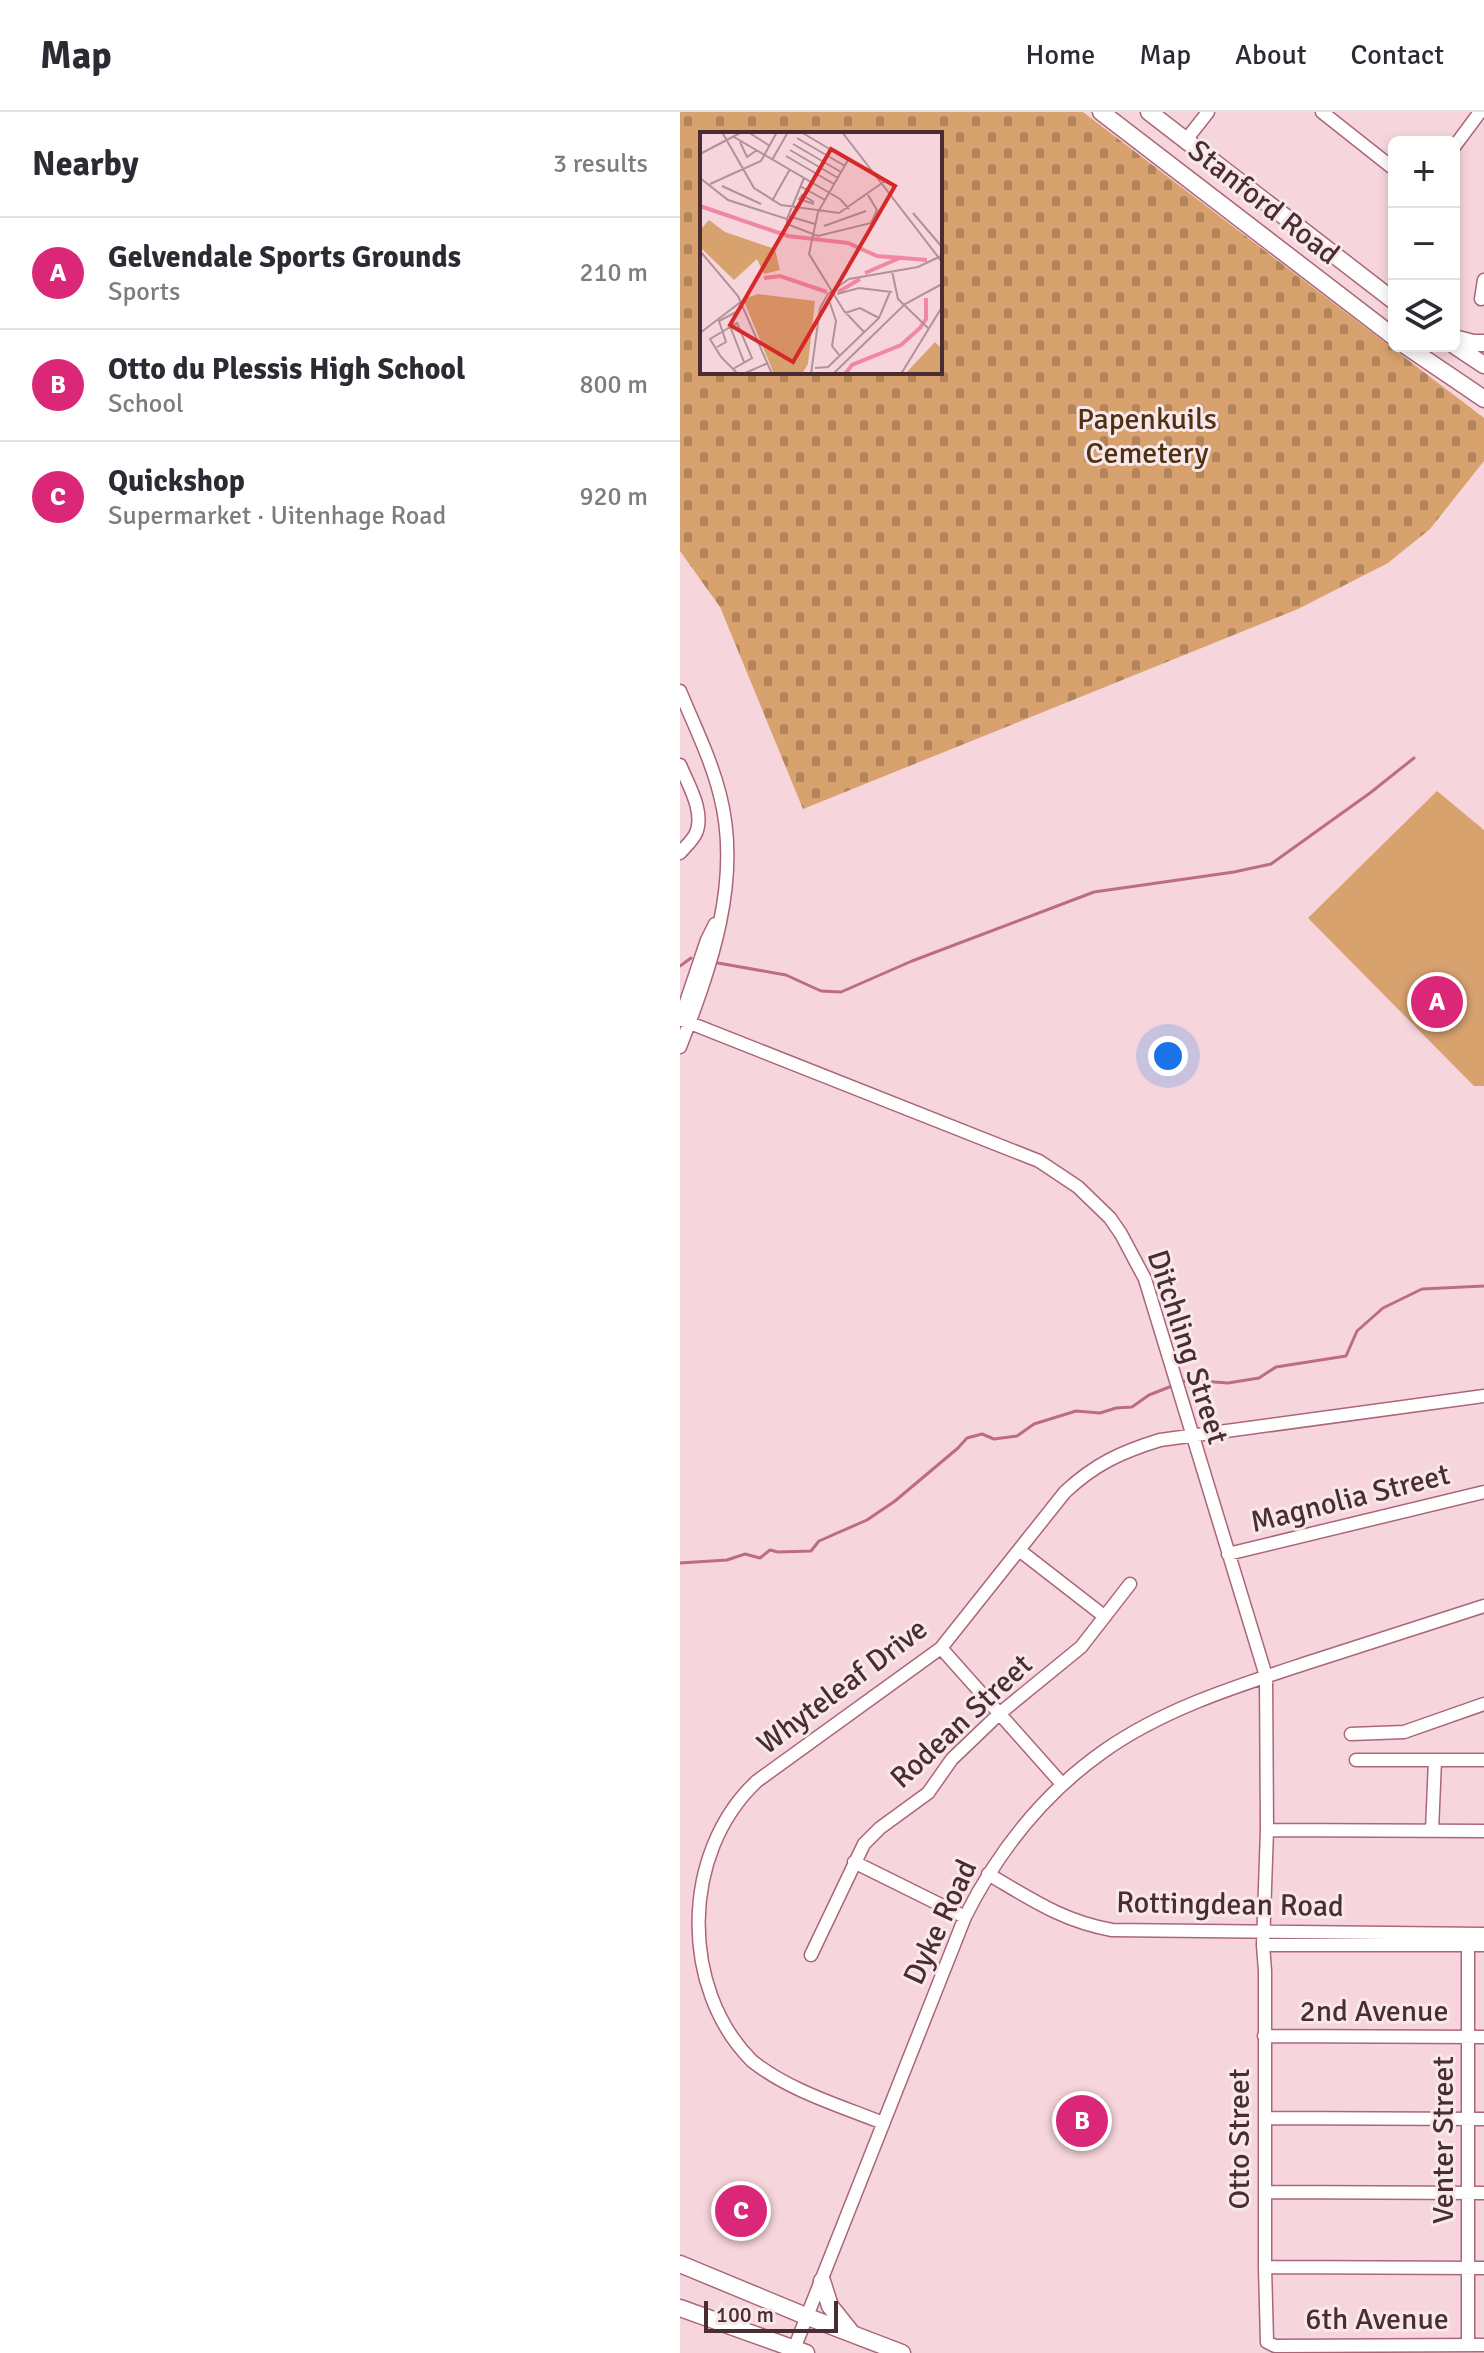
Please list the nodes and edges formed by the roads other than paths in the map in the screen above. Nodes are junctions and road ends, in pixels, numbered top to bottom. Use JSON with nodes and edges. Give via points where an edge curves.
{"nodes":[{"id":1,"x":1101,"y":112,"type":"edge"},
{"id":2,"x":1149,"y":112,"type":"edge"},
{"id":3,"x":1208,"y":112,"type":"edge"},
{"id":4,"x":1322,"y":112,"type":"edge"},
{"id":5,"x":1480,"y":112,"type":"edge"},
{"id":6,"x":1460,"y":139,"type":"edge"},
{"id":7,"x":1186,"y":140,"type":"junction"},
{"id":8,"x":1388,"y":164,"type":"edge"},
{"id":9,"x":1484,"y":280,"type":"edge"},
{"id":10,"x":1388,"y":296,"type":"edge"},
{"id":11,"x":1481,"y":299,"type":"dead end"},
{"id":12,"x":1388,"y":332,"type":"edge"},
{"id":13,"x":1460,"y":340,"type":"edge"},
{"id":14,"x":1484,"y":343,"type":"edge"},
{"id":15,"x":1460,"y":349,"type":"edge"},
{"id":16,"x":1415,"y":352,"type":"edge"},
{"id":17,"x":1484,"y":365,"type":"edge"},
{"id":18,"x":1484,"y":399,"type":"edge"},
{"id":19,"x":680,"y":691,"type":"edge"},
{"id":20,"x":680,"y":765,"type":"edge"},
{"id":21,"x":680,"y":853,"type":"edge"},
{"id":22,"x":682,"y":1020,"type":"edge"},
{"id":23,"x":680,"y":1047,"type":"edge"},
{"id":24,"x":1484,"y":1396,"type":"edge"},
{"id":25,"x":1191,"y":1436,"type":"junction"},
{"id":26,"x":1484,"y":1492,"type":"edge"},
{"id":27,"x":1019,"y":1550,"type":"junction"},
{"id":28,"x":1228,"y":1554,"type":"junction"},
{"id":29,"x":1130,"y":1584,"type":"dead end"},
{"id":30,"x":1484,"y":1606,"type":"edge"},
{"id":31,"x":1104,"y":1616,"type":"junction"},
{"id":32,"x":941,"y":1648,"type":"junction"},
{"id":33,"x":1266,"y":1676,"type":"junction"},
{"id":34,"x":1484,"y":1704,"type":"edge"},
{"id":35,"x":999,"y":1714,"type":"junction"},
{"id":36,"x":1404,"y":1732,"type":"junction"},
{"id":37,"x":1351,"y":1734,"type":"dead end"},
{"id":38,"x":1356,"y":1760,"type":"dead end"},
{"id":39,"x":1403,"y":1760,"type":"junction"},
{"id":40,"x":1435,"y":1760,"type":"junction"},
{"id":41,"x":1484,"y":1760,"type":"edge"},
{"id":42,"x":1062,"y":1784,"type":"junction"},
{"id":43,"x":1267,"y":1830,"type":"junction"},
{"id":44,"x":1432,"y":1831,"type":"junction"},
{"id":45,"x":1484,"y":1831,"type":"edge"},
{"id":46,"x":854,"y":1862,"type":"junction"},
{"id":47,"x":988,"y":1874,"type":"junction"},
{"id":48,"x":965,"y":1917,"type":"junction"},
{"id":49,"x":1264,"y":1931,"type":"junction"},
{"id":50,"x":1484,"y":1934,"type":"edge"},
{"id":51,"x":1469,"y":1940,"type":"junction"},
{"id":52,"x":1263,"y":1945,"type":"junction"},
{"id":53,"x":1484,"y":1945,"type":"edge"},
{"id":54,"x":811,"y":1955,"type":"dead end"},
{"id":55,"x":1264,"y":2036,"type":"junction"},
{"id":56,"x":1469,"y":2037,"type":"junction"},
{"id":57,"x":1484,"y":2037,"type":"edge"},
{"id":58,"x":1266,"y":2118,"type":"junction"},
{"id":59,"x":1469,"y":2119,"type":"junction"},
{"id":60,"x":1484,"y":2119,"type":"edge"},
{"id":61,"x":883,"y":2123,"type":"junction"},
{"id":62,"x":1265,"y":2192,"type":"junction"},
{"id":63,"x":1468,"y":2193,"type":"junction"},
{"id":64,"x":1484,"y":2193,"type":"edge"},
{"id":65,"x":680,"y":2264,"type":"edge"},
{"id":66,"x":1265,"y":2267,"type":"junction"},
{"id":67,"x":1469,"y":2268,"type":"junction"},
{"id":68,"x":1484,"y":2268,"type":"edge"},
{"id":69,"x":822,"y":2281,"type":"junction"},
{"id":70,"x":680,"y":2308,"type":"edge"},
{"id":71,"x":808,"y":2317,"type":"junction"},
{"id":72,"x":853,"y":2334,"type":"junction"},
{"id":73,"x":1468,"y":2345,"type":"junction"},
{"id":74,"x":1484,"y":2345,"type":"edge"},
{"id":75,"x":1271,"y":2346,"type":"joint"},
{"id":76,"x":800,"y":2351,"type":"edge"},
{"id":77,"x":902,"y":2353,"type":"edge"}],
"edges":[{"from":1,"to":12,"type":"main road","name":"Stanford Road"},
{"from":2,"to":7,"type":"main road","name":"Stanford Road"},
{"from":3,"to":7,"type":"street"},
{"from":4,"to":8,"type":"street"},
{"from":5,"to":6,"type":"street"},
{"from":7,"to":10,"type":"main road","name":"Stanford Road"},
{"from":9,"to":11,"type":"street"},
{"from":13,"to":14,"type":"main road"},
{"from":15,"to":17,"type":"main road"},
{"from":16,"to":18,"type":"main road"},
{"from":19,"to":22,"type":"street","via":[[715,777],[728,840],[719,918]]},
{"from":20,"to":21,"type":"street","via":[[698,822]]},
{"from":22,"to":23,"type":"street"},
{"from":22,"to":25,"type":"street","name":"Ditchling Street","via":[[1039,1161],[1078,1187],[1110,1218],[1135,1258]]},
{"from":24,"to":25,"type":"street","name":"Whyteleaf Drive"},
{"from":25,"to":27,"type":"street","name":"Whyteleaf Drive","via":[[1128,1450],[1095,1468],[1065,1492]]},
{"from":25,"to":28,"type":"street","name":"Ditchling Street"},
{"from":26,"to":28,"type":"street","name":"Magnolia Street"},
{"from":27,"to":31,"type":"street"},
{"from":27,"to":32,"type":"street","name":"Whyteleaf Drive"},
{"from":28,"to":33,"type":"street","name":"Ditchling Street"},
{"from":29,"to":31,"type":"street","name":"Rodean Street"},
{"from":30,"to":33,"type":"street","name":"Dyke Road"},
{"from":31,"to":35,"type":"street","name":"Rodean Street","via":[[1081,1647]]},
{"from":32,"to":35,"type":"street"},
{"from":32,"to":61,"type":"street","name":"Whyteleaf Drive","via":[[743,1793],[708,1839],[687,1909],[694,1979],[702,2002],[725,2035],[750,2061],[782,2082]]},
{"from":33,"to":42,"type":"street","name":"Dyke Road","via":[[1158,1719]]},
{"from":33,"to":43,"type":"street","name":"Ditchling Street"},
{"from":34,"to":36,"type":"street"},
{"from":35,"to":42,"type":"street"},
{"from":35,"to":46,"type":"street","name":"Rodean Street","via":[[958,1752],[928,1793],[872,1835]]},
{"from":36,"to":37,"type":"street"},
{"from":36,"to":39,"type":"street"},
{"from":38,"to":39,"type":"street"},
{"from":39,"to":40,"type":"street"},
{"from":40,"to":41,"type":"street"},
{"from":40,"to":44,"type":"street"},
{"from":42,"to":47,"type":"street","name":"Dyke Road","via":[[1018,1831]]},
{"from":43,"to":44,"type":"street"},
{"from":43,"to":49,"type":"street","name":"Otto Street"},
{"from":44,"to":45,"type":"street"},
{"from":46,"to":48,"type":"street"},
{"from":46,"to":54,"type":"street","name":"Rodean Street"},
{"from":47,"to":48,"type":"street","name":"Dyke Road"},
{"from":47,"to":49,"type":"street","name":"Rottingdean Road","via":[[1059,1915],[1090,1926]]},
{"from":48,"to":61,"type":"street","name":"Dyke Road"},
{"from":49,"to":51,"type":"street","name":"Rottingdean Road"},
{"from":49,"to":52,"type":"street","name":"Otto Street"},
{"from":50,"to":51,"type":"street","name":"Rottingdean Road"},
{"from":51,"to":52,"type":"street"},
{"from":51,"to":53,"type":"street"},
{"from":51,"to":56,"type":"street","name":"Venter Street"},
{"from":52,"to":55,"type":"street","name":"Otto Street"},
{"from":55,"to":56,"type":"street","name":"2nd Avenue"},
{"from":55,"to":58,"type":"street","name":"Otto Street"},
{"from":56,"to":57,"type":"street","name":"2nd Avenue"},
{"from":56,"to":59,"type":"street","name":"Venter Street"},
{"from":58,"to":59,"type":"street"},
{"from":58,"to":62,"type":"street","name":"Otto Street"},
{"from":59,"to":60,"type":"street"},
{"from":59,"to":63,"type":"street","name":"Venter Street"},
{"from":61,"to":69,"type":"street","name":"Dyke Road"},
{"from":62,"to":63,"type":"street"},
{"from":62,"to":66,"type":"street","name":"Otto Street"},
{"from":63,"to":64,"type":"street"},
{"from":63,"to":67,"type":"street","name":"Venter Street"},
{"from":65,"to":71,"type":"main road"},
{"from":66,"to":67,"type":"street"},
{"from":66,"to":75,"type":"street","name":"Otto Street","via":[[1266,2336]]},
{"from":67,"to":68,"type":"street"},
{"from":67,"to":73,"type":"street","name":"Venter Street"},
{"from":69,"to":71,"type":"street","name":"Dyke Road"},
{"from":69,"to":72,"type":"main road","via":[[830,2306]]},
{"from":70,"to":76,"type":"main road"},
{"from":71,"to":72,"type":"main road"},
{"from":71,"to":76,"type":"street","name":"Dyke Road"},
{"from":72,"to":77,"type":"main road"},
{"from":73,"to":74,"type":"street","name":"6th Avenue"},
{"from":73,"to":75,"type":"street","name":"6th Avenue"}]}
